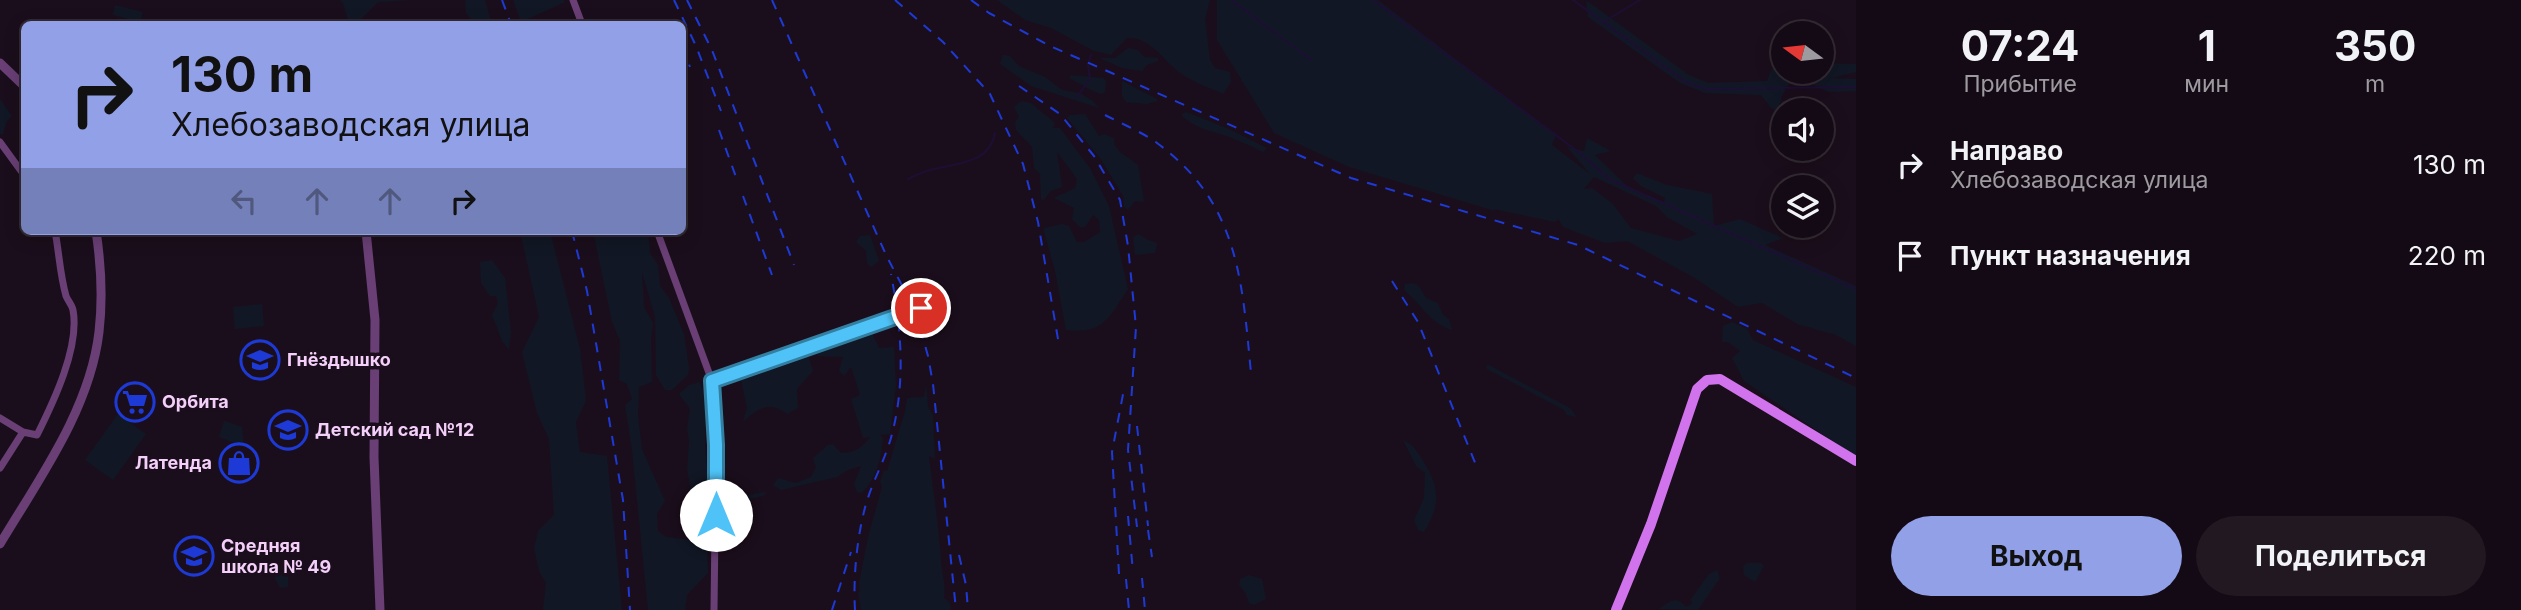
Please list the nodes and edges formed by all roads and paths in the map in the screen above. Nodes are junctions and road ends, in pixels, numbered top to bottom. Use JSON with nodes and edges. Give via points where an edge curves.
{"nodes":[{"id":1,"x":573,"y":0,"type":"edge"},
{"id":2,"x":581,"y":21,"type":"edge"},
{"id":3,"x":0,"y":62,"type":"edge"},
{"id":4,"x":21,"y":83,"type":"edge"},
{"id":5,"x":0,"y":142,"type":"edge"},
{"id":6,"x":21,"y":171,"type":"edge"},
{"id":7,"x":56,"y":235,"type":"edge"},
{"id":8,"x":96,"y":235,"type":"edge"},
{"id":9,"x":366,"y":235,"type":"edge"},
{"id":10,"x":658,"y":235,"type":"edge"},
{"id":11,"x":921,"y":308,"type":"dead end"},
{"id":12,"x":712,"y":381,"type":"junction"},
{"id":13,"x":0,"y":418,"type":"edge"},
{"id":14,"x":23,"y":432,"type":"junction"},
{"id":15,"x":1856,"y":461,"type":"edge"},
{"id":16,"x":0,"y":468,"type":"edge"},
{"id":17,"x":0,"y":544,"type":"edge"},
{"id":18,"x":380,"y":610,"type":"edge"},
{"id":19,"x":714,"y":610,"type":"edge"},
{"id":20,"x":1616,"y":610,"type":"edge"}],
"edges":[{"from":1,"to":2,"type":"street"},
{"from":3,"to":4,"type":"street"},
{"from":5,"to":6,"type":"street"},
{"from":7,"to":14,"type":"street","via":[[66,296],[73,309],[74,335],[37,435]]},
{"from":8,"to":17,"type":"street","via":[[99,334],[86,387],[62,440]]},
{"from":9,"to":18,"type":"street","via":[[375,320]]},
{"from":10,"to":12,"type":"street"},
{"from":11,"to":12,"type":"street"},
{"from":12,"to":19,"type":"street"},
{"from":13,"to":14,"type":"street"},
{"from":14,"to":16,"type":"street"},
{"from":15,"to":20,"type":"main road","via":[[1720,379],[1707,380],[1697,389]]}]}
